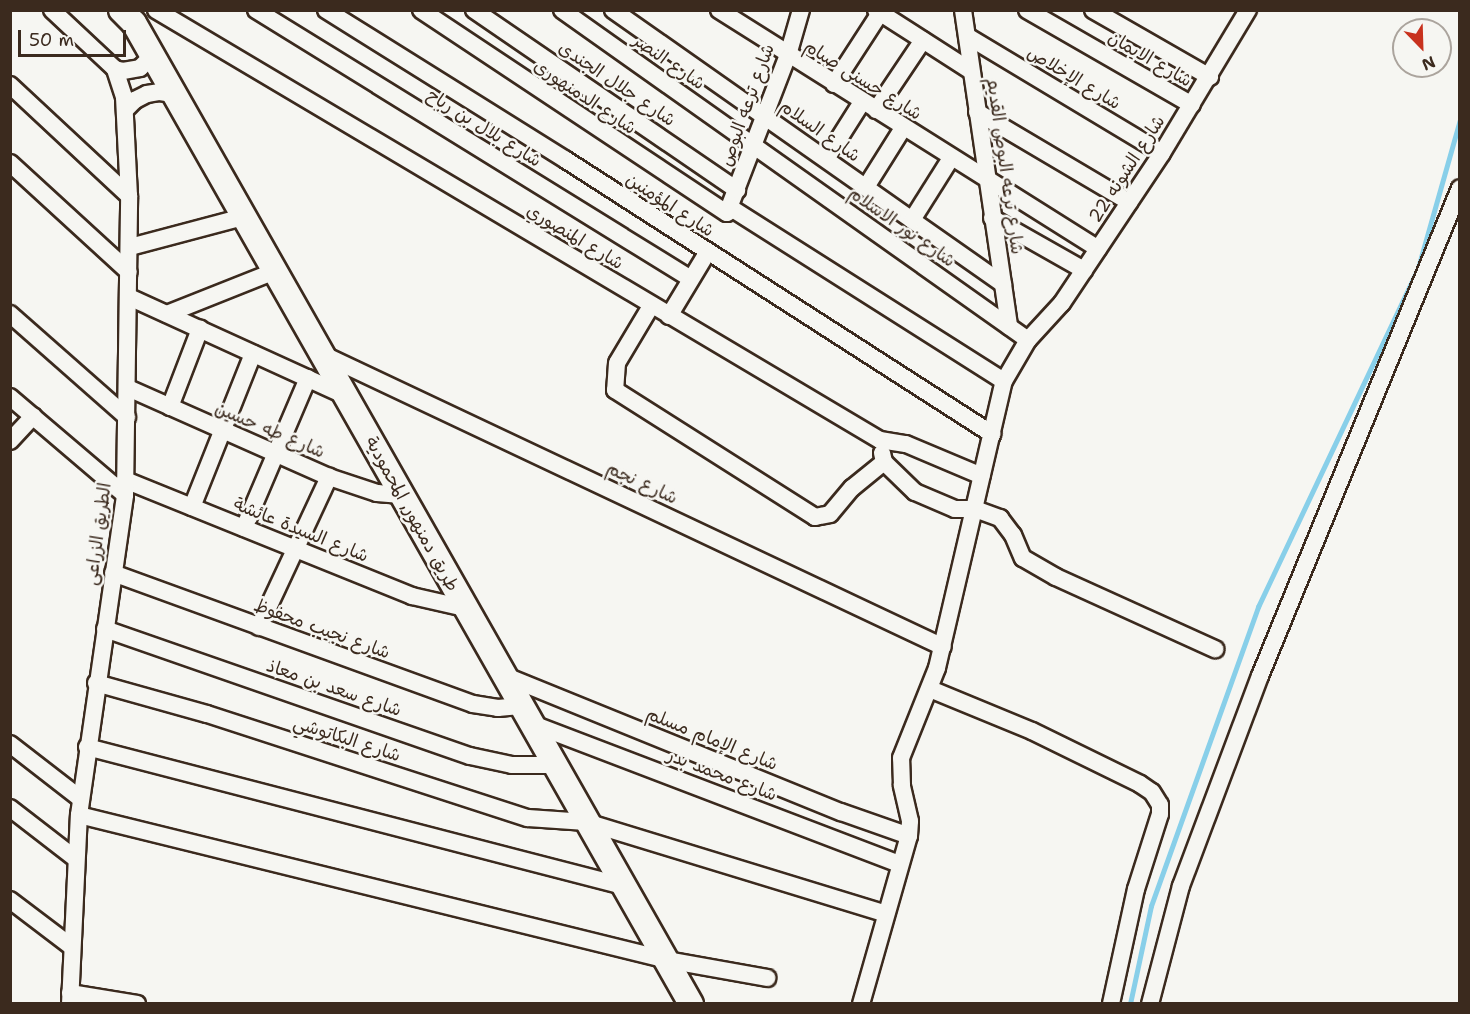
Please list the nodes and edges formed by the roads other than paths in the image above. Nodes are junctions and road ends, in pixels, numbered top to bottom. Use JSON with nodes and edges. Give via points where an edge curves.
{"nodes":[{"id":1,"x":52,"y":10,"type":"edge"},
{"id":2,"x":156,"y":10,"type":"edge"},
{"id":3,"x":256,"y":10,"type":"edge"},
{"id":4,"x":327,"y":10,"type":"edge"},
{"id":5,"x":421,"y":10,"type":"edge"},
{"id":6,"x":474,"y":10,"type":"edge"},
{"id":7,"x":562,"y":10,"type":"edge"},
{"id":8,"x":613,"y":10,"type":"edge"},
{"id":9,"x":719,"y":10,"type":"edge"},
{"id":10,"x":801,"y":10,"type":"edge"},
{"id":11,"x":963,"y":10,"type":"edge"},
{"id":12,"x":1027,"y":10,"type":"edge"},
{"id":13,"x":1093,"y":10,"type":"edge"},
{"id":14,"x":1248,"y":10,"type":"edge"},
{"id":15,"x":879,"y":11,"type":"edge"},
{"id":16,"x":130,"y":15,"type":"edge"},
{"id":17,"x":967,"y":36,"type":"junction"},
{"id":18,"x":923,"y":40,"type":"junction"},
{"id":19,"x":788,"y":55,"type":"junction"},
{"id":20,"x":152,"y":56,"type":"junction"},
{"id":21,"x":115,"y":69,"type":"junction"},
{"id":22,"x":972,"y":70,"type":"junction"},
{"id":23,"x":1210,"y":77,"type":"junction"},
{"id":24,"x":834,"y":84,"type":"junction"},
{"id":25,"x":10,"y":86,"type":"edge"},
{"id":26,"x":172,"y":94,"type":"junction"},
{"id":27,"x":1192,"y":105,"type":"junction"},
{"id":28,"x":869,"y":106,"type":"junction"},
{"id":29,"x":126,"y":109,"type":"junction"},
{"id":30,"x":977,"y":112,"type":"junction"},
{"id":31,"x":765,"y":116,"type":"junction"},
{"id":32,"x":903,"y":128,"type":"junction"},
{"id":33,"x":753,"y":146,"type":"junction"},
{"id":34,"x":1162,"y":153,"type":"junction"},
{"id":35,"x":951,"y":158,"type":"junction"},
{"id":36,"x":826,"y":159,"type":"junction"},
{"id":37,"x":10,"y":164,"type":"edge"},
{"id":38,"x":987,"y":181,"type":"junction"},
{"id":39,"x":866,"y":187,"type":"junction"},
{"id":40,"x":1460,"y":188,"type":"edge"},
{"id":41,"x":737,"y":190,"type":"junction"},
{"id":42,"x":129,"y":196,"type":"junction"},
{"id":43,"x":1129,"y":202,"type":"junction"},
{"id":44,"x":730,"y":210,"type":"junction"},
{"id":45,"x":243,"y":217,"type":"junction"},
{"id":46,"x":992,"y":218,"type":"junction"},
{"id":47,"x":912,"y":220,"type":"junction"},
{"id":48,"x":130,"y":247,"type":"junction"},
{"id":49,"x":1098,"y":249,"type":"junction"},
{"id":50,"x":708,"y":253,"type":"junction"},
{"id":51,"x":1084,"y":270,"type":"junction"},
{"id":52,"x":275,"y":271,"type":"junction"},
{"id":53,"x":129,"y":272,"type":"junction"},
{"id":54,"x":692,"y":279,"type":"junction"},
{"id":55,"x":1003,"y":284,"type":"junction"},
{"id":56,"x":129,"y":297,"type":"junction"},
{"id":57,"x":651,"y":306,"type":"junction"},
{"id":58,"x":10,"y":314,"type":"edge"},
{"id":59,"x":167,"y":314,"type":"junction"},
{"id":60,"x":669,"y":316,"type":"junction"},
{"id":61,"x":1009,"y":327,"type":"junction"},
{"id":62,"x":200,"y":329,"type":"junction"},
{"id":63,"x":1028,"y":340,"type":"junction"},
{"id":64,"x":253,"y":354,"type":"junction"},
{"id":65,"x":324,"y":355,"type":"junction"},
{"id":66,"x":308,"y":378,"type":"junction"},
{"id":67,"x":1004,"y":381,"type":"junction"},
{"id":68,"x":128,"y":388,"type":"junction"},
{"id":69,"x":10,"y":397,"type":"edge"},
{"id":70,"x":347,"y":397,"type":"junction"},
{"id":71,"x":170,"y":407,"type":"junction"},
{"id":72,"x":33,"y":416,"type":"junction"},
{"id":73,"x":127,"y":417,"type":"junction"},
{"id":74,"x":223,"y":432,"type":"junction"},
{"id":75,"x":992,"y":434,"type":"junction"},
{"id":76,"x":880,"y":440,"type":"junction"},
{"id":77,"x":10,"y":441,"type":"edge"},
{"id":78,"x":276,"y":454,"type":"junction"},
{"id":79,"x":884,"y":462,"type":"junction"},
{"id":80,"x":982,"y":476,"type":"junction"},
{"id":81,"x":329,"y":477,"type":"junction"},
{"id":82,"x":125,"y":487,"type":"junction"},
{"id":83,"x":401,"y":495,"type":"junction"},
{"id":84,"x":192,"y":507,"type":"junction"},
{"id":85,"x":975,"y":508,"type":"junction"},
{"id":86,"x":244,"y":528,"type":"junction"},
{"id":87,"x":294,"y":549,"type":"junction"},
{"id":88,"x":113,"y":573,"type":"junction"},
{"id":89,"x":465,"y":608,"type":"junction"},
{"id":90,"x":259,"y":627,"type":"junction"},
{"id":91,"x":105,"y":629,"type":"junction"},
{"id":92,"x":943,"y":647,"type":"junction"},
{"id":93,"x":1215,"y":649,"type":"dead end"},
{"id":94,"x":503,"y":675,"type":"junction"},
{"id":95,"x":96,"y":683,"type":"junction"},
{"id":96,"x":930,"y":689,"type":"junction"},
{"id":97,"x":525,"y":714,"type":"junction"},
{"id":98,"x":10,"y":744,"type":"edge"},
{"id":99,"x":87,"y":747,"type":"junction"},
{"id":100,"x":554,"y":765,"type":"junction"},
{"id":101,"x":80,"y":807,"type":"junction"},
{"id":102,"x":10,"y":808,"type":"edge"},
{"id":103,"x":586,"y":822,"type":"junction"},
{"id":104,"x":909,"y":836,"type":"junction"},
{"id":105,"x":76,"y":859,"type":"junction"},
{"id":106,"x":900,"y":864,"type":"junction"},
{"id":107,"x":623,"y":886,"type":"junction"},
{"id":108,"x":10,"y":900,"type":"edge"},
{"id":109,"x":886,"y":914,"type":"junction"},
{"id":110,"x":72,"y":947,"type":"junction"},
{"id":111,"x":667,"y":960,"type":"junction"},
{"id":112,"x":767,"y":978,"type":"dead end"},
{"id":113,"x":70,"y":998,"type":"edge"},
{"id":114,"x":137,"y":1004,"type":"edge"},
{"id":115,"x":691,"y":1004,"type":"edge"},
{"id":116,"x":861,"y":1004,"type":"edge"},
{"id":117,"x":1111,"y":1004,"type":"edge"},
{"id":118,"x":1150,"y":1004,"type":"edge"}],
"edges":[{"from":1,"to":21,"type":"street"},
{"from":2,"to":57,"type":"street","name":"شارع المنصوري"},
{"from":3,"to":54,"type":"street","name":"شارع بلال بن رباح"},
{"from":4,"to":50,"type":"street","name":"شارع المؤمنين"},
{"from":5,"to":44,"type":"street","name":"شارع الدمنهورى","via":[[725,213]]},
{"from":6,"to":41,"type":"street","name":"شارع جلال الجندى"},
{"from":7,"to":33,"type":"street","name":"شارع النصر"},
{"from":8,"to":31,"type":"street","name":"شارع السلام"},
{"from":9,"to":19,"type":"street","name":"شارع حسنى صيام"},
{"from":10,"to":19,"type":"street","name":"شارع ترعه البوص"},
{"from":11,"to":17,"type":"street","name":"شارع ترعه البوص القديم"},
{"from":12,"to":27,"type":"street","name":"شارع الايمان"},
{"from":13,"to":23,"type":"street"},
{"from":14,"to":23,"type":"street","name":"شارع الشونه 22"},
{"from":15,"to":18,"type":"street"},
{"from":15,"to":24,"type":"street"},
{"from":16,"to":20,"type":"main road","name":"طريق دمنهور, المحمودية"},
{"from":17,"to":22,"type":"street","name":"شارع ترعه البوص القديم"},
{"from":17,"to":34,"type":"street","name":"شارع الإخلاص"},
{"from":18,"to":22,"type":"street"},
{"from":18,"to":28,"type":"street"},
{"from":19,"to":24,"type":"street","name":"شارع حسنى صيام"},
{"from":19,"to":31,"type":"street","name":"شارع ترعه البوص"},
{"from":20,"to":21,"type":"street","via":[[140,68],[123,72]]},
{"from":20,"to":26,"type":"main road","name":"طريق دمنهور, المحمودية"},
{"from":21,"to":29,"type":"street","name":"الطريق الزراعى"},
{"from":22,"to":30,"type":"street","name":"شارع ترعه البوص القديم"},
{"from":23,"to":27,"type":"street","name":"شارع الشونه 22"},
{"from":24,"to":28,"type":"street","name":"شارع حسنى صيام"},
{"from":25,"to":42,"type":"street"},
{"from":26,"to":29,"type":"street","via":[[147,94]]},
{"from":26,"to":45,"type":"main road","name":"طريق دمنهور, المحمودية"},
{"from":27,"to":34,"type":"street","name":"شارع الشونه 22"},
{"from":28,"to":32,"type":"street","name":"شارع حسنى صيام"},
{"from":28,"to":36,"type":"street"},
{"from":29,"to":42,"type":"street","name":"الطريق الزراعى"},
{"from":30,"to":38,"type":"street","name":"شارع ترعه البوص القديم"},
{"from":30,"to":43,"type":"street"},
{"from":31,"to":33,"type":"street","name":"شارع ترعه البوص"},
{"from":31,"to":36,"type":"street","name":"شارع السلام"},
{"from":32,"to":35,"type":"street","name":"شارع حسنى صيام"},
{"from":32,"to":39,"type":"street"},
{"from":33,"to":41,"type":"street","name":"شارع ترعه البوص"},
{"from":33,"to":61,"type":"street","name":"شارع نور الاسلام"},
{"from":34,"to":43,"type":"street","name":"شارع الشونه 22"},
{"from":35,"to":38,"type":"street","name":"شارع حسنى صيام"},
{"from":35,"to":47,"type":"street"},
{"from":36,"to":39,"type":"street","name":"شارع السلام"},
{"from":37,"to":53,"type":"street"},
{"from":38,"to":46,"type":"street","name":"شارع ترعه البوص القديم"},
{"from":38,"to":49,"type":"street","name":"شارع حسنى صيام"},
{"from":39,"to":47,"type":"street","name":"شارع السلام"},
{"from":40,"to":118,"type":"street","via":[[1260,676],[1180,886]]},
{"from":41,"to":44,"type":"street","name":"شارع ترعه البوص"},
{"from":42,"to":48,"type":"street","name":"الطريق الزراعى"},
{"from":43,"to":49,"type":"street","name":"شارع الشونه 22"},
{"from":44,"to":67,"type":"street","name":"شارع الدمنهورى"},
{"from":45,"to":48,"type":"street"},
{"from":45,"to":52,"type":"main road","name":"طريق دمنهور, المحمودية"},
{"from":46,"to":51,"type":"street"},
{"from":46,"to":55,"type":"street","name":"شارع ترعه البوص القديم"},
{"from":47,"to":55,"type":"street","name":"شارع السلام"},
{"from":48,"to":53,"type":"street","name":"الطريق الزراعى"},
{"from":49,"to":51,"type":"street","name":"شارع الشونه 22"},
{"from":50,"to":54,"type":"street"},
{"from":50,"to":75,"type":"street","name":"شارع المؤمنين"},
{"from":51,"to":63,"type":"street","name":"شارع الشونه 22","via":[[1059,308]]},
{"from":52,"to":59,"type":"street"},
{"from":52,"to":65,"type":"main road","name":"طريق دمنهور, المحمودية"},
{"from":53,"to":56,"type":"street","name":"الطريق الزراعى"},
{"from":54,"to":60,"type":"street"},
{"from":55,"to":61,"type":"street","name":"شارع ترعه البوص القديم"},
{"from":56,"to":59,"type":"street"},
{"from":56,"to":68,"type":"street","name":"الطريق الزراعى"},
{"from":57,"to":60,"type":"street","name":"شارع المنصوري"},
{"from":57,"to":79,"type":"street","via":[[617,363],[615,390],[815,517],[830,514],[852,488]]},
{"from":58,"to":73,"type":"street"},
{"from":59,"to":62,"type":"street"},
{"from":60,"to":76,"type":"street","name":"شارع المنصوري"},
{"from":61,"to":63,"type":"street","name":"شارع نور الاسلام"},
{"from":62,"to":64,"type":"street"},
{"from":62,"to":71,"type":"street"},
{"from":63,"to":67,"type":"street","name":"شارع الشونه 22"},
{"from":64,"to":66,"type":"street"},
{"from":64,"to":74,"type":"street"},
{"from":65,"to":70,"type":"main road","name":"طريق دمنهور, المحمودية"},
{"from":65,"to":92,"type":"street","name":"شارع نجم"},
{"from":66,"to":70,"type":"street"},
{"from":66,"to":78,"type":"street"},
{"from":67,"to":75,"type":"street","name":"شارع الشونه 22"},
{"from":68,"to":71,"type":"street","name":"شارع طه حسين"},
{"from":68,"to":73,"type":"street","name":"الطريق الزراعى"},
{"from":69,"to":72,"type":"street","name":"شارع السيدة عائشة"},
{"from":70,"to":83,"type":"main road","name":"طريق دمنهور, المحمودية"},
{"from":71,"to":74,"type":"street","name":"شارع طه حسين"},
{"from":72,"to":77,"type":"street"},
{"from":72,"to":82,"type":"street","name":"شارع السيدة عائشة"},
{"from":73,"to":82,"type":"street","name":"الطريق الزراعى"},
{"from":74,"to":78,"type":"street","name":"شارع طه حسين"},
{"from":74,"to":84,"type":"street"},
{"from":75,"to":80,"type":"street","name":"شارع الشونه 22"},
{"from":76,"to":79,"type":"street"},
{"from":76,"to":80,"type":"street","name":"شارع المنصوري","via":[[906,444]]},
{"from":78,"to":81,"type":"street","name":"شارع طه حسين"},
{"from":78,"to":86,"type":"street"},
{"from":79,"to":85,"type":"street","via":[[915,492],[955,509]]},
{"from":80,"to":85,"type":"street","name":"شارع الشونه 22"},
{"from":81,"to":83,"type":"street","name":"شارع طه حسين","via":[[376,493]]},
{"from":81,"to":87,"type":"street"},
{"from":82,"to":84,"type":"street","name":"شارع السيدة عائشة"},
{"from":82,"to":88,"type":"street","name":"الطريق الزراعى"},
{"from":83,"to":89,"type":"main road","name":"طريق دمنهور, المحمودية"},
{"from":84,"to":86,"type":"street","name":"شارع السيدة عائشة"},
{"from":85,"to":92,"type":"street","name":"شارع الشونه 22"},
{"from":85,"to":93,"type":"street","via":[[1000,518],[1023,558],[1056,578]]},
{"from":86,"to":87,"type":"street","name":"شارع السيدة عائشة"},
{"from":87,"to":89,"type":"street","name":"شارع السيدة عائشة","via":[[412,596]]},
{"from":87,"to":90,"type":"street"},
{"from":88,"to":90,"type":"street","name":"شارع نجيب محفوظ"},
{"from":88,"to":91,"type":"street","name":"الطريق الزراعى"},
{"from":89,"to":94,"type":"main road","name":"طريق دمنهور, المحمودية"},
{"from":90,"to":97,"type":"street","name":"شارع نجيب محفوظ","via":[[473,704]]},
{"from":91,"to":95,"type":"street","name":"الطريق الزراعى"},
{"from":91,"to":100,"type":"street","name":"شارع سعد بن معاذ","via":[[470,756],[512,765]]},
{"from":92,"to":96,"type":"street","name":"شارع الشونه 22"},
{"from":94,"to":97,"type":"main road","name":"طريق دمنهور, المحمودية"},
{"from":94,"to":104,"type":"street","name":"شارع الإمام مسلم"},
{"from":95,"to":99,"type":"street","name":"الطريق الزراعى"},
{"from":95,"to":103,"type":"street","name":"شارع البكاتوشي","via":[[207,714],[528,818]]},
{"from":96,"to":104,"type":"street","name":"شارع الشونه 22","via":[[901,759]]},
{"from":96,"to":117,"type":"street","via":[[1032,731],[1140,784],[1152,792],[1160,805],[1136,889]]},
{"from":97,"to":100,"type":"main road","name":"طريق دمنهور, المحمودية"},
{"from":97,"to":106,"type":"street","name":"شارع محمد بدر"},
{"from":98,"to":101,"type":"street"},
{"from":99,"to":101,"type":"street","name":"الطريق الزراعى"},
{"from":99,"to":107,"type":"street"},
{"from":100,"to":103,"type":"main road","name":"طريق دمنهور, المحمودية"},
{"from":101,"to":105,"type":"street","name":"الطريق الزراعى"},
{"from":101,"to":111,"type":"street"},
{"from":102,"to":105,"type":"street"},
{"from":103,"to":107,"type":"main road","name":"طريق دمنهور, المحمودية"},
{"from":103,"to":109,"type":"street","name":"شارع البكاتوشي"},
{"from":104,"to":106,"type":"street"},
{"from":105,"to":110,"type":"street","name":"الطريق الزراعى"},
{"from":106,"to":109,"type":"street"},
{"from":107,"to":111,"type":"main road","name":"طريق دمنهور, المحمودية"},
{"from":108,"to":110,"type":"street"},
{"from":109,"to":116,"type":"street"},
{"from":110,"to":113,"type":"street","name":"الطريق الزراعى"},
{"from":111,"to":112,"type":"street"},
{"from":111,"to":115,"type":"main road","name":"طريق دمنهور, المحمودية"},
{"from":113,"to":114,"type":"street"}]}
